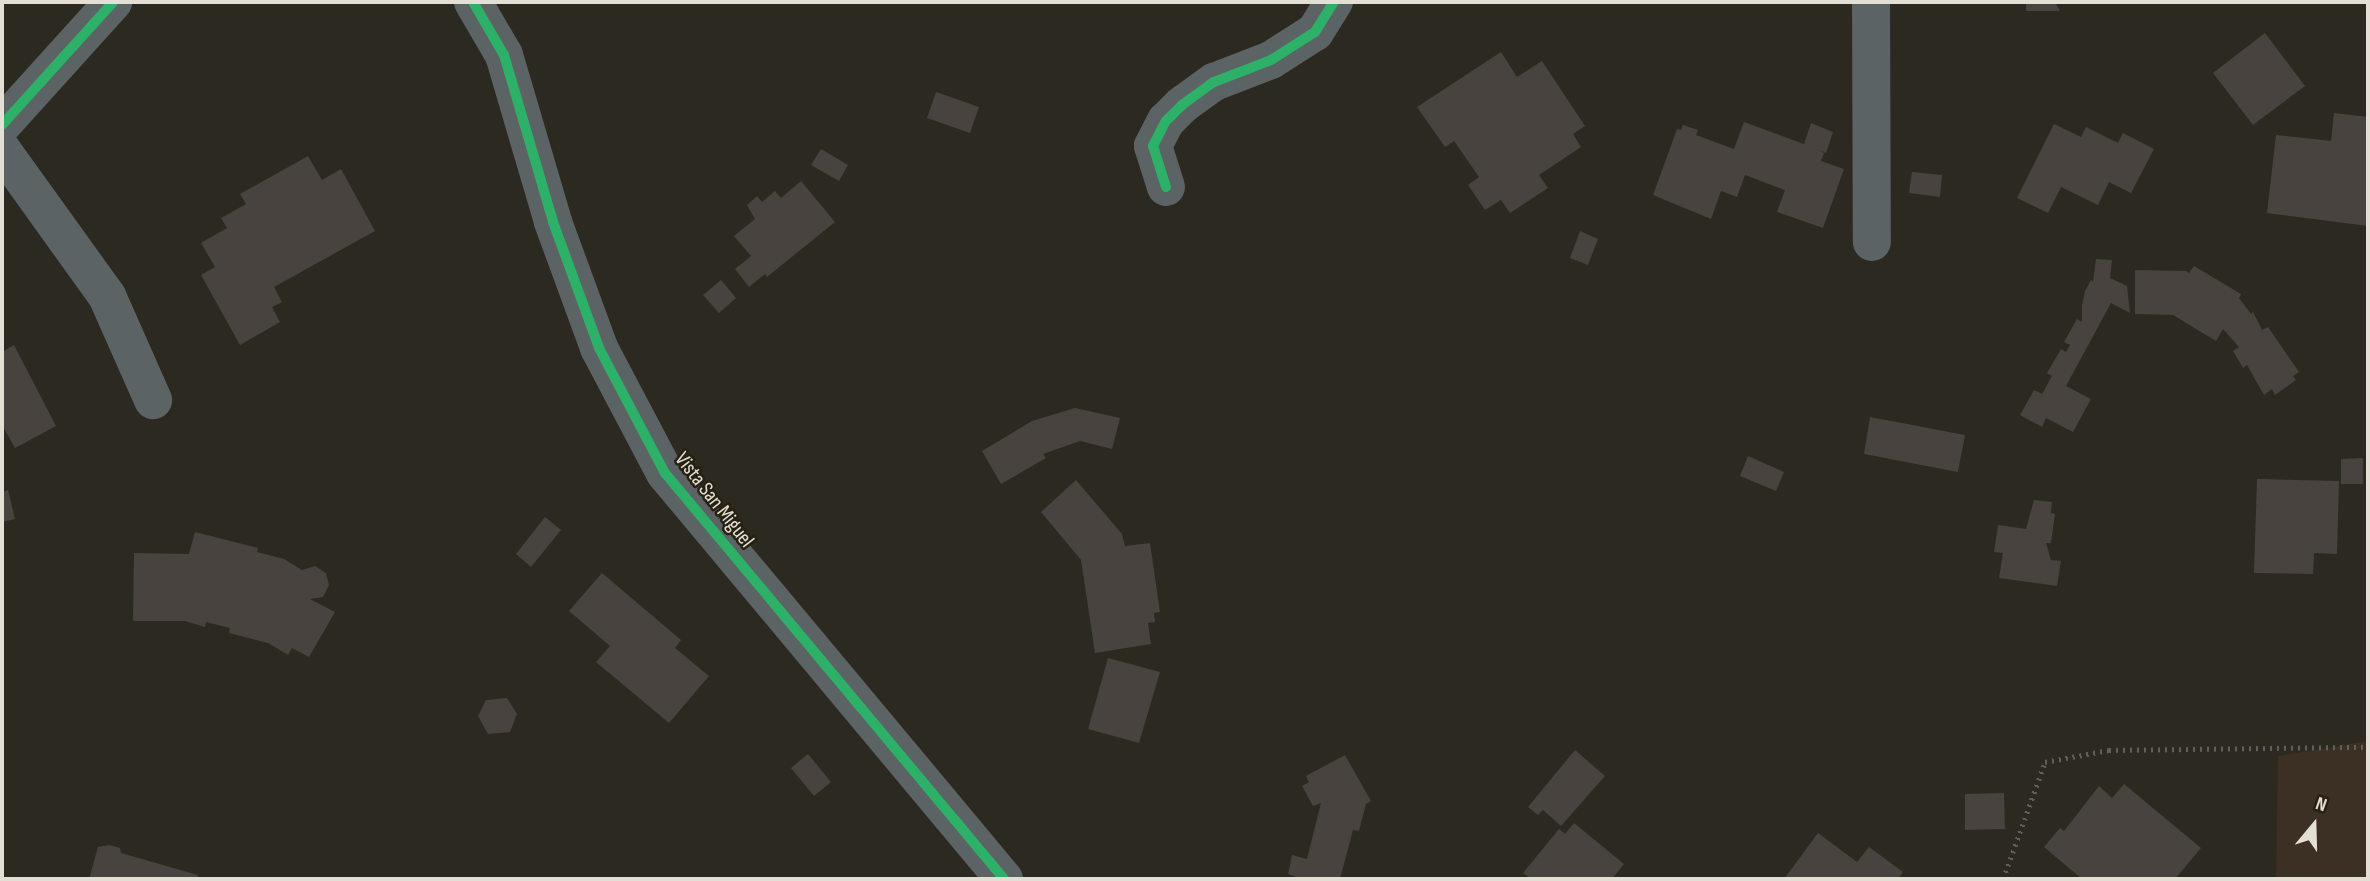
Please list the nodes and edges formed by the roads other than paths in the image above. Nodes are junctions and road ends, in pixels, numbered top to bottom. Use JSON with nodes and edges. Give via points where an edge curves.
{"nodes":[{"id":1,"x":113,"y":2,"type":"edge"},
{"id":2,"x":473,"y":2,"type":"edge"},
{"id":3,"x":1334,"y":2,"type":"edge"},
{"id":4,"x":1871,"y":2,"type":"edge"},
{"id":5,"x":2,"y":125,"type":"edge"},
{"id":6,"x":2,"y":150,"type":"edge"},
{"id":7,"x":1166,"y":187,"type":"dead end"},
{"id":8,"x":1872,"y":242,"type":"dead end"},
{"id":9,"x":153,"y":400,"type":"dead end"},
{"id":10,"x":1004,"y":879,"type":"edge"}],
"edges":[{"from":1,"to":5,"type":"street"},
{"from":2,"to":10,"type":"street","name":"Vista San Miguel","via":[[504,55],[553,222],[599,348],[665,473]]},
{"from":3,"to":7,"type":"street","via":[[1315,32],[1271,60],[1214,82],[1166,121],[1153,146]]},
{"from":4,"to":8,"type":"street"},
{"from":6,"to":9,"type":"street","via":[[107,296]]}]}
